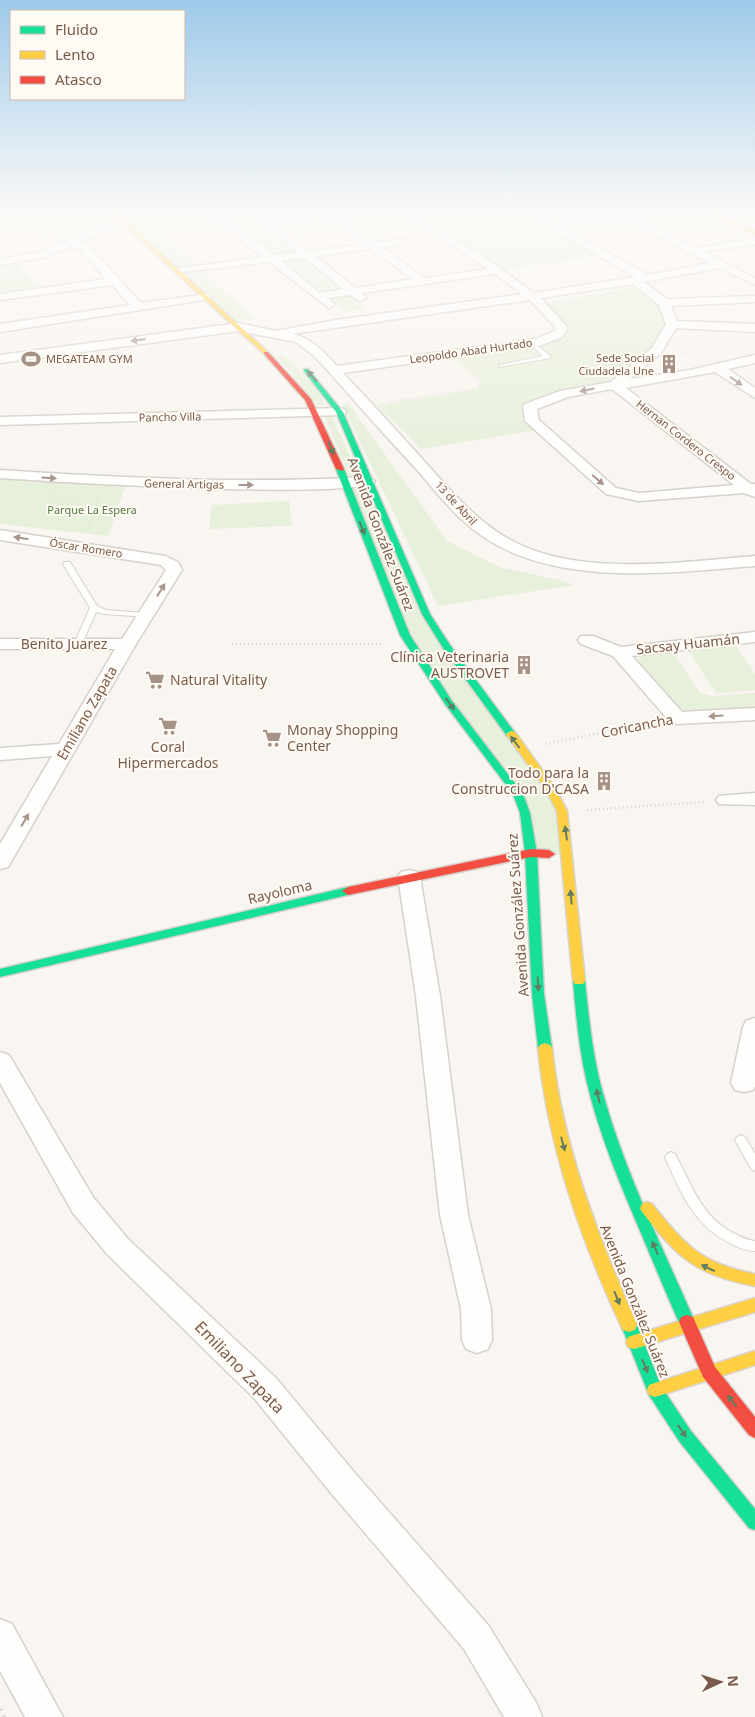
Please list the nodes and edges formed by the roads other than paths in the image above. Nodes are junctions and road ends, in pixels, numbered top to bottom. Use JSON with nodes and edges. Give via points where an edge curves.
{"nodes":[{"id":1,"x":29,"y":293,"type":"edge"},
{"id":2,"x":55,"y":293,"type":"edge"},
{"id":3,"x":125,"y":293,"type":"edge"},
{"id":4,"x":202,"y":293,"type":"edge"},
{"id":5,"x":316,"y":293,"type":"edge"},
{"id":6,"x":344,"y":293,"type":"edge"},
{"id":7,"x":355,"y":293,"type":"edge"},
{"id":8,"x":526,"y":293,"type":"edge"},
{"id":9,"x":563,"y":293,"type":"edge"},
{"id":10,"x":655,"y":293,"type":"edge"},
{"id":11,"x":320,"y":296,"type":"junction"},
{"id":12,"x":0,"y":297,"type":"edge"},
{"id":13,"x":206,"y":297,"type":"junction"},
{"id":14,"x":533,"y":298,"type":"junction"},
{"id":15,"x":755,"y":300,"type":"edge"},
{"id":16,"x":664,"y":303,"type":"junction"},
{"id":17,"x":138,"y":307,"type":"junction"},
{"id":18,"x":68,"y":309,"type":"junction"},
{"id":19,"x":0,"y":316,"type":"edge"},
{"id":20,"x":384,"y":317,"type":"junction"},
{"id":21,"x":255,"y":319,"type":"dead end"},
{"id":22,"x":349,"y":321,"type":"junction"},
{"id":23,"x":672,"y":324,"type":"junction"},
{"id":24,"x":4,"y":327,"type":"edge"},
{"id":25,"x":239,"y":327,"type":"junction"},
{"id":26,"x":755,"y":328,"type":"edge"},
{"id":27,"x":270,"y":334,"type":"junction"},
{"id":28,"x":249,"y":337,"type":"junction"},
{"id":29,"x":532,"y":343,"type":"junction"},
{"id":30,"x":287,"y":350,"type":"dead end"},
{"id":31,"x":0,"y":359,"type":"edge"},
{"id":32,"x":755,"y":359,"type":"edge"},
{"id":33,"x":300,"y":363,"type":"dead end"},
{"id":34,"x":501,"y":366,"type":"dead end"},
{"id":35,"x":718,"y":368,"type":"junction"},
{"id":36,"x":334,"y":370,"type":"junction"},
{"id":37,"x":610,"y":386,"type":"junction"},
{"id":38,"x":755,"y":394,"type":"edge"},
{"id":39,"x":339,"y":412,"type":"junction"},
{"id":40,"x":316,"y":413,"type":"junction"},
{"id":41,"x":2,"y":417,"type":"edge"},
{"id":42,"x":0,"y":474,"type":"edge"},
{"id":43,"x":368,"y":481,"type":"junction"},
{"id":44,"x":345,"y":483,"type":"junction"},
{"id":45,"x":753,"y":491,"type":"edge"},
{"id":46,"x":0,"y":534,"type":"edge"},
{"id":47,"x":755,"y":561,"type":"edge"},
{"id":48,"x":68,"y":564,"type":"dead end"},
{"id":49,"x":172,"y":565,"type":"joint"},
{"id":50,"x":94,"y":608,"type":"junction"},
{"id":51,"x":146,"y":615,"type":"junction"},
{"id":52,"x":755,"y":637,"type":"edge"},
{"id":53,"x":587,"y":640,"type":"dead end"},
{"id":54,"x":0,"y":644,"type":"edge"},
{"id":55,"x":78,"y":644,"type":"junction"},
{"id":56,"x":127,"y":644,"type":"junction"},
{"id":57,"x":619,"y":652,"type":"junction"},
{"id":58,"x":755,"y":714,"type":"edge"},
{"id":59,"x":676,"y":718,"type":"joint"},
{"id":60,"x":66,"y":749,"type":"junction"},
{"id":61,"x":0,"y":754,"type":"edge"},
{"id":62,"x":755,"y":799,"type":"edge"},
{"id":63,"x":726,"y":800,"type":"road end"},
{"id":64,"x":531,"y":852,"type":"junction"},
{"id":65,"x":568,"y":855,"type":"junction"},
{"id":66,"x":0,"y":862,"type":"edge"},
{"id":67,"x":409,"y":877,"type":"junction"},
{"id":68,"x":0,"y":973,"type":"edge"},
{"id":69,"x":755,"y":1026,"type":"edge"},
{"id":70,"x":0,"y":1061,"type":"edge"},
{"id":71,"x":744,"y":1084,"type":"dead end"},
{"id":72,"x":741,"y":1140,"type":"dead end"},
{"id":73,"x":671,"y":1157,"type":"dead end"},
{"id":74,"x":755,"y":1166,"type":"edge"},
{"id":75,"x":626,"y":1182,"type":"junction"},
{"id":76,"x":755,"y":1246,"type":"edge"},
{"id":77,"x":755,"y":1280,"type":"edge"},
{"id":78,"x":755,"y":1305,"type":"edge"},
{"id":79,"x":687,"y":1325,"type":"junction"},
{"id":80,"x":477,"y":1340,"type":"dead end"},
{"id":81,"x":634,"y":1342,"type":"junction"},
{"id":82,"x":755,"y":1358,"type":"edge"},
{"id":83,"x":709,"y":1372,"type":"junction"},
{"id":84,"x":655,"y":1390,"type":"junction"},
{"id":85,"x":755,"y":1430,"type":"edge"},
{"id":86,"x":755,"y":1522,"type":"edge"},
{"id":87,"x":0,"y":1636,"type":"edge"},
{"id":88,"x":45,"y":1717,"type":"edge"},
{"id":89,"x":524,"y":1717,"type":"edge"}],
"edges":[{"from":1,"to":12,"type":"street"},
{"from":2,"to":18,"type":"street"},
{"from":3,"to":17,"type":"street"},
{"from":4,"to":13,"type":"main road","name":"Avenida González Suárez"},
{"from":5,"to":11,"type":"street"},
{"from":6,"to":11,"type":"street"},
{"from":7,"to":20,"type":"street"},
{"from":8,"to":14,"type":"street"},
{"from":9,"to":14,"type":"street"},
{"from":10,"to":16,"type":"street"},
{"from":11,"to":22,"type":"street"},
{"from":13,"to":17,"type":"street"},
{"from":13,"to":25,"type":"main road","name":"Avenida González Suárez"},
{"from":14,"to":20,"type":"street"},
{"from":14,"to":29,"type":"street","name":"Leopoldo Abad Hurtado","via":[[562,328],[558,334]]},
{"from":15,"to":16,"type":"street"},
{"from":16,"to":23,"type":"street"},
{"from":17,"to":18,"type":"street"},
{"from":18,"to":24,"type":"street"},
{"from":19,"to":24,"type":"street"},
{"from":20,"to":22,"type":"street"},
{"from":21,"to":27,"type":"main road"},
{"from":22,"to":27,"type":"street"},
{"from":23,"to":26,"type":"street"},
{"from":23,"to":37,"type":"street","via":[[657,350]]},
{"from":25,"to":27,"type":"street","name":"13 de Abril"},
{"from":25,"to":28,"type":"main road","name":"Avenida González Suárez"},
{"from":25,"to":31,"type":"street","one_way":true},
{"from":27,"to":28,"type":"street"},
{"from":27,"to":30,"type":"main road"},
{"from":27,"to":36,"type":"street","name":"13 de Abril","via":[[300,340]]},
{"from":28,"to":40,"type":"main road","name":"Avenida González Suárez","via":[[296,383]]},
{"from":29,"to":34,"type":"lane","via":[[548,357]]},
{"from":29,"to":36,"type":"street","name":"Leopoldo Abad Hurtado"},
{"from":32,"to":35,"type":"street"},
{"from":39,"to":33,"type":"main road","name":"Avenida González Suárez","one_way":true},
{"from":35,"to":37,"type":"street"},
{"from":35,"to":38,"type":"street","one_way":true},
{"from":36,"to":47,"type":"street","name":"13 de Abril","via":[[467,517],[484,533],[525,553],[595,567],[635,570]]},
{"from":37,"to":45,"type":"street","name":"Hernan Cordero Crespo"},
{"from":37,"to":45,"type":"street","one_way":true,"via":[[538,402],[530,407],[534,424],[610,491],[639,497]]},
{"from":39,"to":40,"type":"street","name":"Pancho Villa"},
{"from":39,"to":43,"type":"main road","name":"Avenida González Suárez"},
{"from":40,"to":41,"type":"street","name":"Pancho Villa"},
{"from":40,"to":44,"type":"main road","name":"Avenida González Suárez","one_way":true},
{"from":42,"to":44,"type":"street","name":"General Artigas","one_way":true,"via":[[136,484]]},
{"from":43,"to":44,"type":"street","name":"General Artigas"},
{"from":65,"to":43,"type":"main road","name":"Avenida González Suárez","one_way":true,"via":[[562,811],[550,788],[426,614]]},
{"from":44,"to":64,"type":"main road","name":"Avenida González Suárez","one_way":true,"via":[[410,644],[448,702],[513,785],[525,813]]},
{"from":49,"to":46,"type":"street","name":"Óscar Romero","one_way":true,"via":[[165,561]]},
{"from":48,"to":50,"type":"lane"},
{"from":51,"to":49,"type":"street","name":"Emiliano Zapata","one_way":true,"via":[[174,570]]},
{"from":50,"to":51,"type":"lane"},
{"from":50,"to":55,"type":"lane"},
{"from":51,"to":56,"type":"street","name":"Emiliano Zapata"},
{"from":52,"to":57,"type":"street","name":"Sacsay Huamán"},
{"from":53,"to":57,"type":"street"},
{"from":54,"to":55,"type":"street","name":"Benito Juarez"},
{"from":55,"to":56,"type":"street","name":"Benito Juarez"},
{"from":56,"to":60,"type":"street","name":"Emiliano Zapata"},
{"from":57,"to":59,"type":"street","name":"Sacsay Huamán"},
{"from":58,"to":59,"type":"street","name":"Coricancha","one_way":true},
{"from":60,"to":61,"type":"street"},
{"from":66,"to":60,"type":"street","name":"Emiliano Zapata","one_way":true},
{"from":62,"to":63,"type":"street"},
{"from":64,"to":65,"type":"main road","name":"Rayoloma"},
{"from":64,"to":67,"type":"main road","name":"Rayoloma"},
{"from":64,"to":81,"type":"main road","name":"Avenida González Suárez","one_way":true,"via":[[538,994],[553,1106],[571,1174]]},
{"from":75,"to":65,"type":"main road","name":"Avenida González Suárez","one_way":true,"via":[[601,1111],[589,1056]]},
{"from":67,"to":68,"type":"main road","name":"Rayoloma"},
{"from":67,"to":80,"type":"street","via":[[428,996],[454,1216],[476,1308]]},
{"from":69,"to":71,"type":"street"},
{"from":70,"to":89,"type":"street","name":"Emiliano Zapata","via":[[83,1205],[118,1248],[265,1388],[476,1637]]},
{"from":72,"to":74,"type":"lane"},
{"from":73,"to":76,"type":"lane","via":[[691,1202],[716,1231],[746,1246]]},
{"from":77,"to":75,"type":"main road","one_way":true,"via":[[734,1278],[707,1269],[686,1256]]},
{"from":79,"to":75,"type":"main road","name":"Avenida González Suárez","one_way":true},
{"from":78,"to":79,"type":"main road"},
{"from":79,"to":81,"type":"main road"},
{"from":79,"to":83,"type":"main road","name":"Avenida González Suárez"},
{"from":81,"to":84,"type":"main road","name":"Avenida González Suárez","one_way":true},
{"from":82,"to":83,"type":"main road"},
{"from":83,"to":84,"type":"main road"},
{"from":85,"to":83,"type":"main road","name":"Avenida González Suárez","one_way":true},
{"from":84,"to":86,"type":"main road","name":"Avenida González Suárez","one_way":true,"via":[[685,1436]]},
{"from":87,"to":88,"type":"street"}]}
